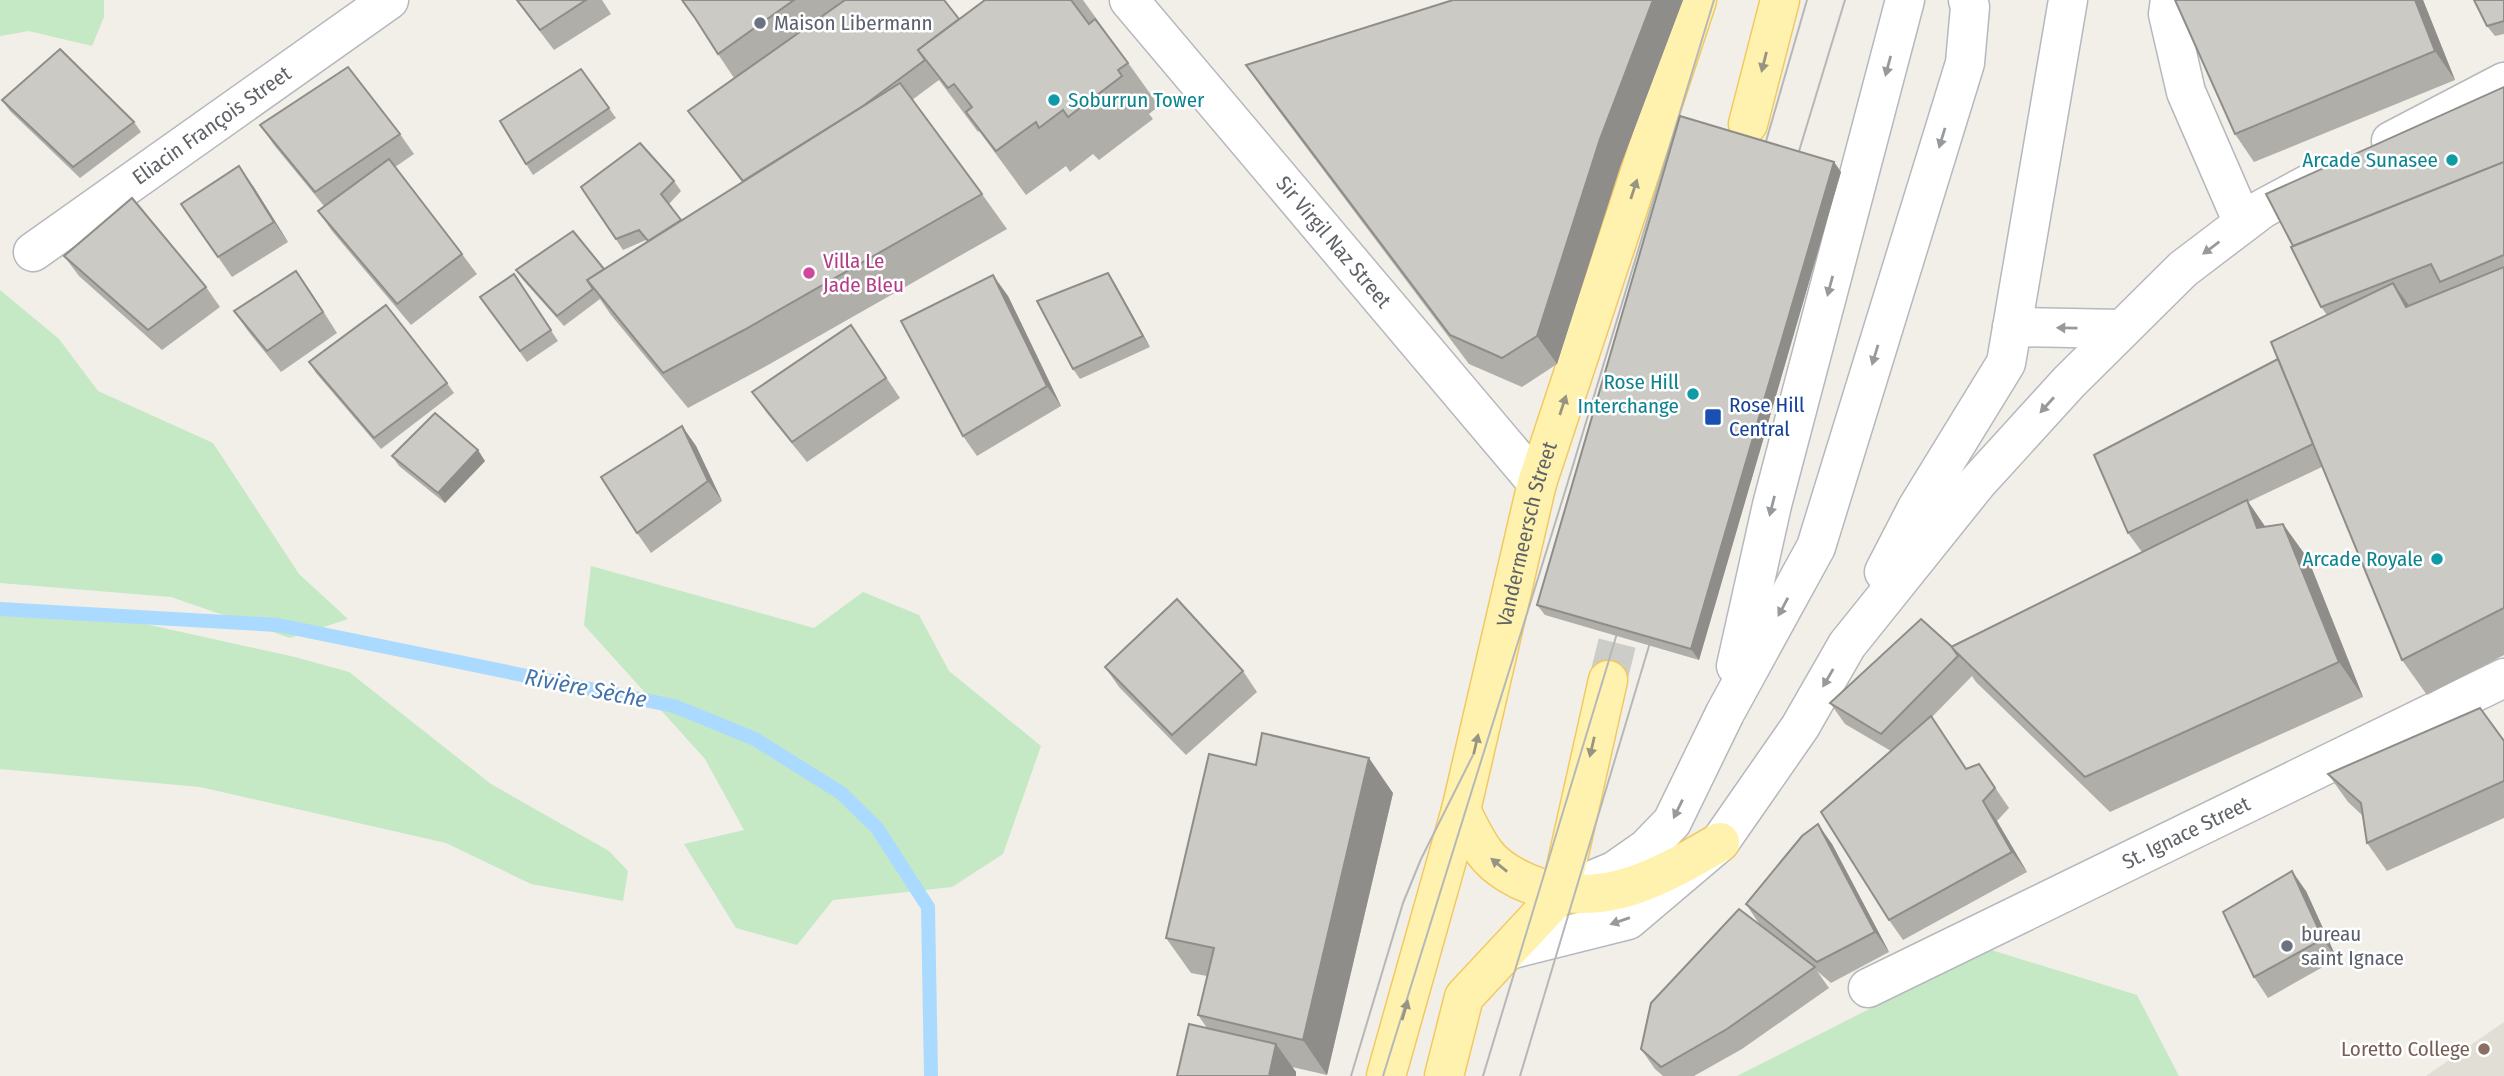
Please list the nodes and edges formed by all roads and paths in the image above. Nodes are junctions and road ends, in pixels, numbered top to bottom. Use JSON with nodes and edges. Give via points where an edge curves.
{"nodes":[{"id":1,"x":389,"y":0,"type":"edge"},
{"id":2,"x":1129,"y":0,"type":"edge"},
{"id":3,"x":1696,"y":0,"type":"edge"},
{"id":4,"x":1780,"y":0,"type":"edge"},
{"id":5,"x":1905,"y":0,"type":"edge"},
{"id":6,"x":1968,"y":0,"type":"edge"},
{"id":7,"x":2068,"y":0,"type":"edge"},
{"id":8,"x":2169,"y":0,"type":"edge"},
{"id":9,"x":2504,"y":82,"type":"edge"},
{"id":10,"x":1748,"y":124,"type":"dead end"},
{"id":11,"x":2243,"y":223,"type":"junction"},
{"id":12,"x":33,"y":252,"type":"dead end"},
{"id":13,"x":2012,"y":327,"type":"junction"},
{"id":14,"x":2123,"y":329,"type":"junction"},
{"id":15,"x":1537,"y":483,"type":"junction"},
{"id":16,"x":1847,"y":645,"type":"junction"},
{"id":17,"x":2504,"y":678,"type":"edge"},
{"id":18,"x":1608,"y":680,"type":"tunnel mouth"},
{"id":19,"x":1726,"y":713,"type":"junction"},
{"id":20,"x":1461,"y":810,"type":"junction"},
{"id":21,"x":1720,"y":842,"type":"junction"},
{"id":22,"x":1560,"y":894,"type":"junction"},
{"id":23,"x":1509,"y":950,"type":"junction"},
{"id":24,"x":1868,"y":988,"type":"dead end"},
{"id":25,"x":1386,"y":1076,"type":"edge"},
{"id":26,"x":1444,"y":1076,"type":"edge"}],
"edges":[{"from":1,"to":12,"type":"street","name":"Eliacin François Street"},
{"from":2,"to":15,"type":"street","name":"Sir Virgil Naz Street"},
{"from":15,"to":3,"type":"main road","name":"Vandermeersch Street","one_way":true},
{"from":4,"to":10,"type":"main road","one_way":true},
{"from":5,"to":19,"type":"street","one_way":true,"via":[[1772,505]]},
{"from":6,"to":19,"type":"street","one_way":true,"via":[[1965,63],[1815,547]]},
{"from":7,"to":13,"type":"street"},
{"from":8,"to":11,"type":"street","via":[[2168,14],[2186,92]]},
{"from":9,"to":11,"type":"street"},
{"from":11,"to":14,"type":"street","one_way":true,"via":[[2183,269]]},
{"from":14,"to":13,"type":"street","one_way":true},
{"from":13,"to":16,"type":"street","via":[[2006,363],[1917,508]]},
{"from":14,"to":16,"type":"street","one_way":true,"via":[[1977,483]]},
{"from":20,"to":15,"type":"main road","name":"Vandermeersch Street","one_way":true},
{"from":16,"to":21,"type":"street","one_way":true,"via":[[1800,727]]},
{"from":17,"to":24,"type":"street","name":"St. Ignace Street"},
{"from":18,"to":22,"type":"main road","one_way":true},
{"from":19,"to":22,"type":"street","one_way":true,"via":[[1672,822],[1647,848],[1614,871]]},
{"from":22,"to":20,"type":"main road","one_way":true,"via":[[1518,880],[1485,853]]},
{"from":25,"to":20,"type":"main road","name":"Vandermeersch Street","one_way":true},
{"from":21,"to":22,"type":"main road","via":[[1662,876],[1609,893]]},
{"from":21,"to":23,"type":"street","one_way":true,"via":[[1628,920]]},
{"from":22,"to":23,"type":"main road"},
{"from":23,"to":26,"type":"main road","via":[[1464,997]]}]}
